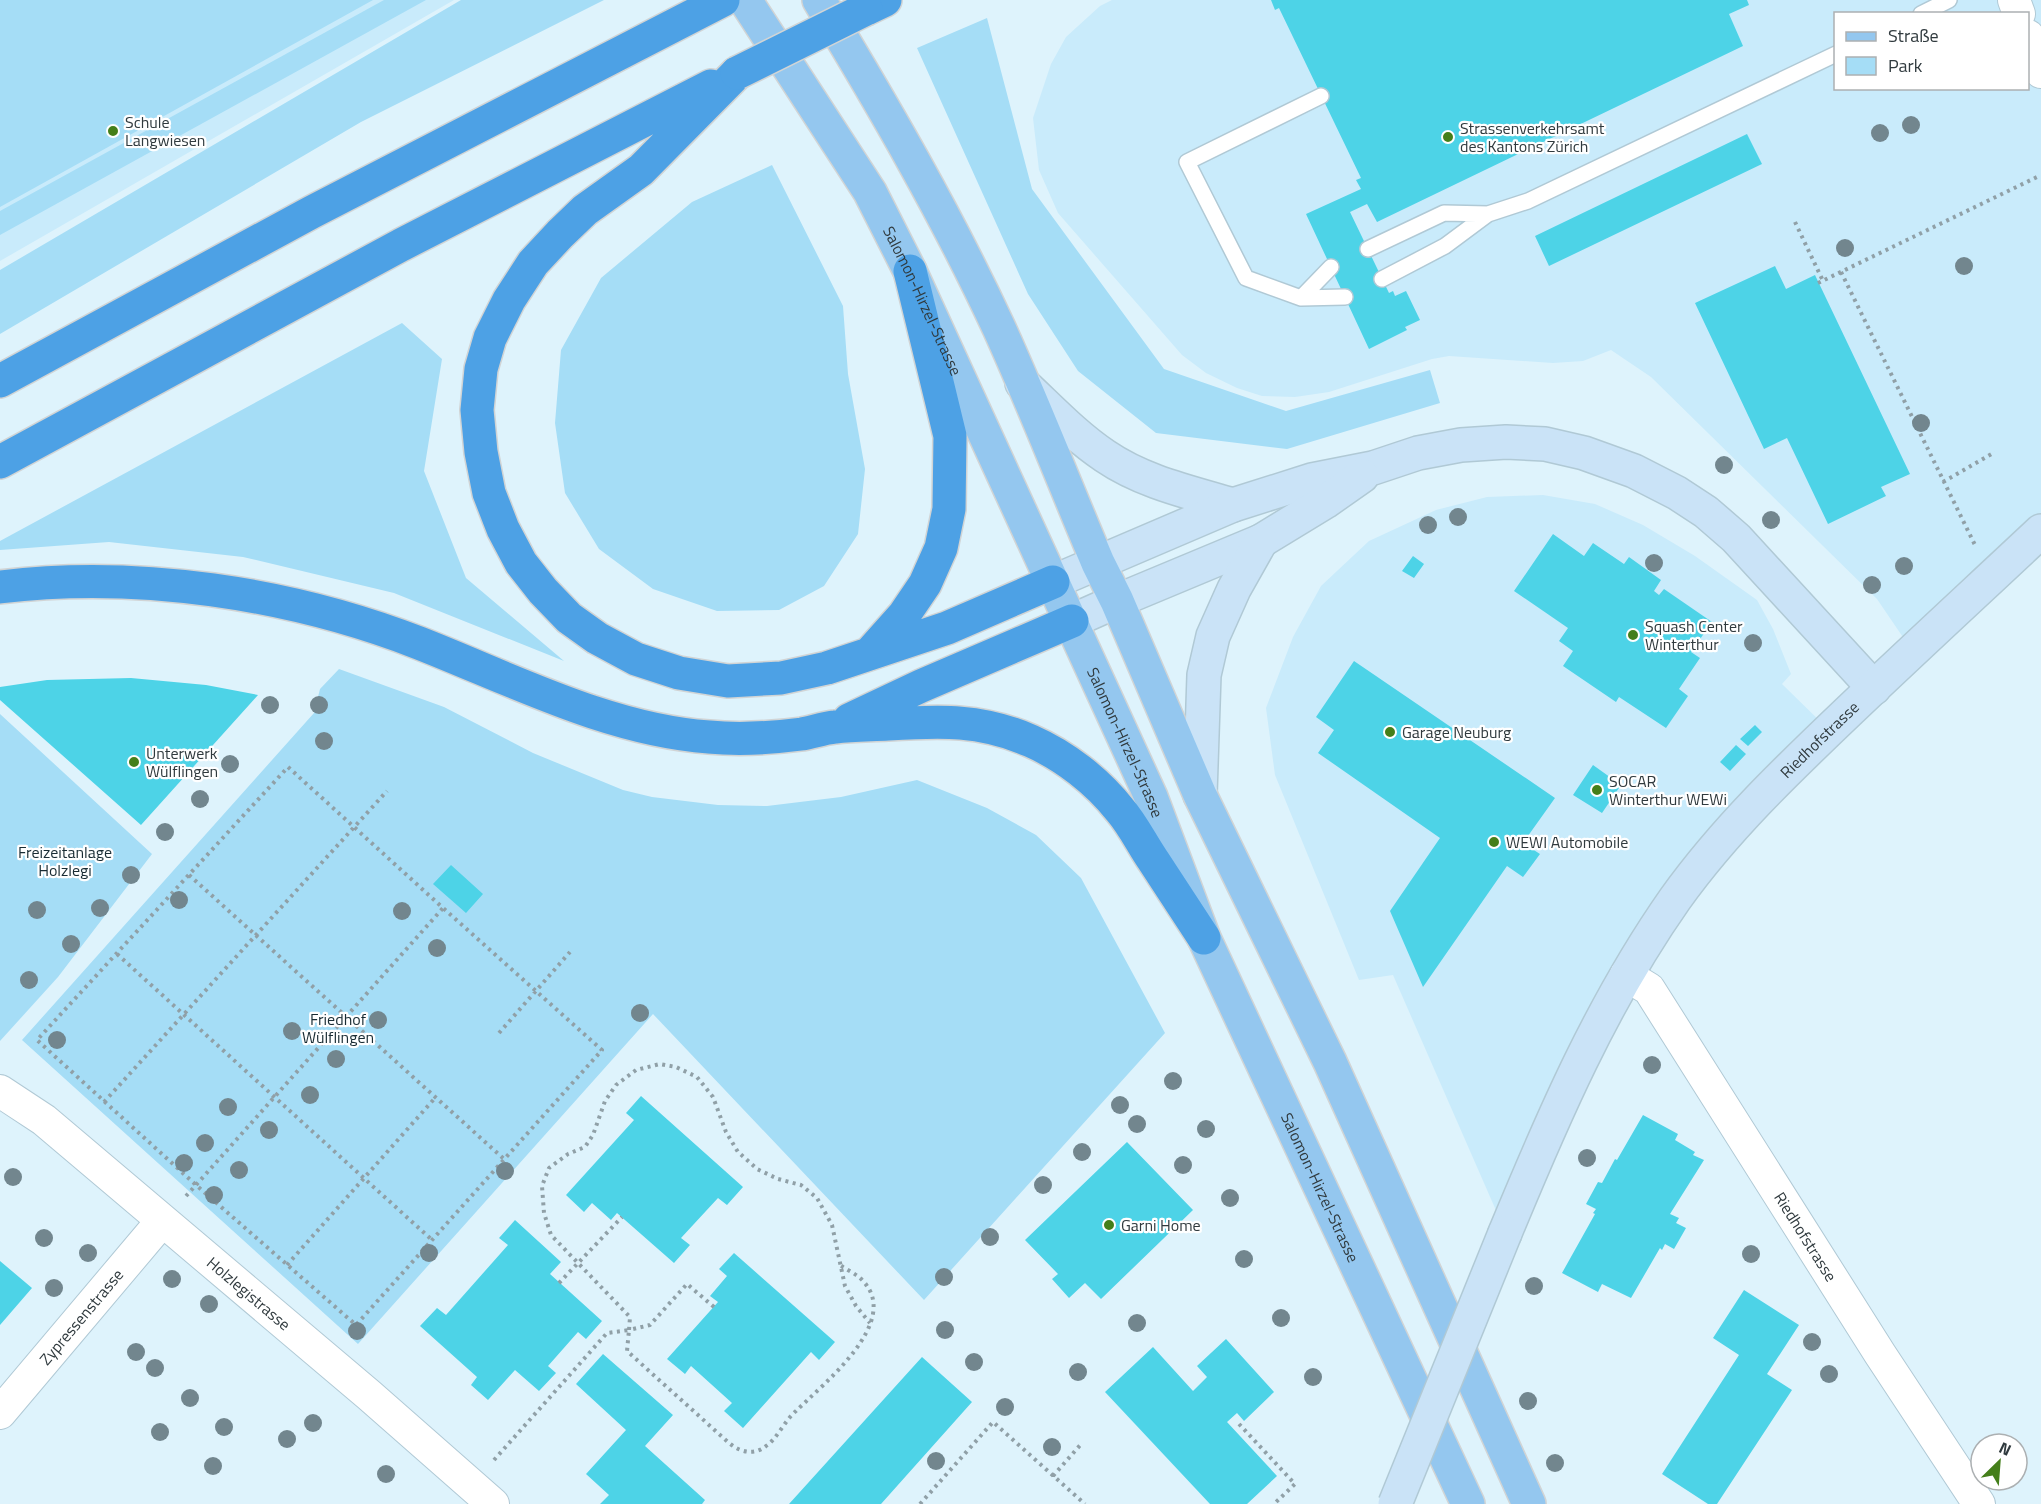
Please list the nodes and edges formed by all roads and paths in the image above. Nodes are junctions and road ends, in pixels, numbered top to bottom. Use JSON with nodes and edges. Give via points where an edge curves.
{"nodes":[{"id":1,"x":745,"y":0,"type":"edge"},
{"id":2,"x":819,"y":0,"type":"edge"},
{"id":3,"x":1949,"y":0,"type":"edge"},
{"id":4,"x":876,"y":5,"type":"edge"},
{"id":5,"x":710,"y":6,"type":"edge"},
{"id":6,"x":1925,"y":12,"type":"edge"},
{"id":7,"x":2029,"y":39,"type":"edge"},
{"id":8,"x":1834,"y":55,"type":"edge"},
{"id":9,"x":2041,"y":72,"type":"edge"},
{"id":10,"x":737,"y":73,"type":"junction"},
{"id":11,"x":1321,"y":96,"type":"dead end"},
{"id":12,"x":2037,"y":177,"type":"dead end"},
{"id":13,"x":1488,"y":214,"type":"junction"},
{"id":14,"x":1795,"y":222,"type":"dead end"},
{"id":15,"x":1368,"y":249,"type":"dead end"},
{"id":16,"x":1330,"y":267,"type":"dead end"},
{"id":17,"x":910,"y":271,"type":"junction"},
{"id":18,"x":1841,"y":272,"type":"junction"},
{"id":19,"x":1382,"y":279,"type":"dead end"},
{"id":20,"x":1345,"y":297,"type":"dead end"},
{"id":21,"x":1301,"y":298,"type":"junction"},
{"id":22,"x":0,"y":381,"type":"edge"},
{"id":23,"x":1022,"y":383,"type":"junction"},
{"id":24,"x":1995,"y":452,"type":"dead end"},
{"id":25,"x":0,"y":462,"type":"edge"},
{"id":26,"x":1373,"y":468,"type":"junction"},
{"id":27,"x":1943,"y":482,"type":"junction"},
{"id":28,"x":1233,"y":505,"type":"junction"},
{"id":29,"x":2041,"y":531,"type":"edge"},
{"id":30,"x":1261,"y":541,"type":"junction"},
{"id":31,"x":1977,"y":548,"type":"dead end"},
{"id":32,"x":1098,"y":563,"type":"junction"},
{"id":33,"x":1053,"y":582,"type":"junction"},
{"id":34,"x":0,"y":587,"type":"edge"},
{"id":35,"x":1117,"y":601,"type":"junction"},
{"id":36,"x":1072,"y":621,"type":"junction"},
{"id":37,"x":870,"y":653,"type":"junction"},
{"id":38,"x":1874,"y":688,"type":"junction"},
{"id":39,"x":834,"y":727,"type":"junction"},
{"id":40,"x":387,"y":791,"type":"dead end"},
{"id":41,"x":1200,"y":795,"type":"junction"},
{"id":42,"x":354,"y":827,"type":"junction"},
{"id":43,"x":189,"y":875,"type":"junction"},
{"id":44,"x":443,"y":908,"type":"junction"},
{"id":45,"x":256,"y":935,"type":"junction"},
{"id":46,"x":1204,"y":938,"type":"junction"},
{"id":47,"x":570,"y":952,"type":"dead end"},
{"id":48,"x":117,"y":954,"type":"junction"},
{"id":49,"x":1626,"y":975,"type":"junction"},
{"id":50,"x":536,"y":991,"type":"junction"},
{"id":51,"x":184,"y":1015,"type":"junction"},
{"id":52,"x":346,"y":1017,"type":"junction"},
{"id":53,"x":499,"y":1033,"type":"dead end"},
{"id":54,"x":0,"y":1091,"type":"edge"},
{"id":55,"x":275,"y":1097,"type":"junction"},
{"id":56,"x":435,"y":1098,"type":"junction"},
{"id":57,"x":105,"y":1102,"type":"junction"},
{"id":58,"x":504,"y":1159,"type":"junction"},
{"id":59,"x":364,"y":1178,"type":"junction"},
{"id":60,"x":196,"y":1185,"type":"junction"},
{"id":61,"x":172,"y":1210,"type":"junction"},
{"id":62,"x":622,"y":1217,"type":"dead end"},
{"id":63,"x":432,"y":1240,"type":"junction"},
{"id":64,"x":578,"y":1262,"type":"junction"},
{"id":65,"x":287,"y":1265,"type":"junction"},
{"id":66,"x":840,"y":1265,"type":"junction"},
{"id":67,"x":559,"y":1283,"type":"dead end"},
{"id":68,"x":714,"y":1306,"type":"dead end"},
{"id":69,"x":870,"y":1323,"type":"junction"},
{"id":70,"x":628,"y":1330,"type":"junction"},
{"id":71,"x":0,"y":1413,"type":"edge"},
{"id":72,"x":1239,"y":1424,"type":"dead end"},
{"id":73,"x":1082,"y":1443,"type":"dead end"},
{"id":74,"x":1053,"y":1476,"type":"junction"},
{"id":75,"x":482,"y":1494,"type":"edge"},
{"id":76,"x":920,"y":1504,"type":"edge"},
{"id":77,"x":1085,"y":1504,"type":"edge"},
{"id":78,"x":1274,"y":1504,"type":"edge"},
{"id":79,"x":1395,"y":1504,"type":"edge"},
{"id":80,"x":1468,"y":1504,"type":"edge"},
{"id":81,"x":1529,"y":1504,"type":"edge"},
{"id":82,"x":1979,"y":1504,"type":"edge"}],
"edges":[{"from":1,"to":17,"type":"main road","name":"Salomon-Hirzel-Strasse","via":[[870,192]]},
{"from":2,"to":23,"type":"main road","via":[[926,182]]},
{"from":3,"to":6,"type":"lane"},
{"from":4,"to":10,"type":"highway","bridge":true},
{"from":5,"to":22,"type":"highway","via":[[312,212]]},
{"from":7,"to":9,"type":"street"},
{"from":8,"to":13,"type":"lane","via":[[1528,201]]},
{"from":10,"to":25,"type":"highway","via":[[401,245]]},
{"from":10,"to":37,"type":"highway","via":[[641,170],[585,210],[560,234],[509,300],[490,338],[481,369],[477,410],[489,493],[502,529],[543,591],[569,618],[636,659],[679,673],[728,681],[781,678]]},
{"from":11,"to":21,"type":"lane","via":[[1187,162],[1246,278]]},
{"from":12,"to":18,"type":"path"},
{"from":13,"to":15,"type":"lane","via":[[1444,213]]},
{"from":13,"to":19,"type":"lane","via":[[1445,246]]},
{"from":14,"to":18,"type":"path","via":[[1820,282]]},
{"from":16,"to":21,"type":"lane"},
{"from":17,"to":33,"type":"main road","name":"Salomon-Hirzel-Strasse"},
{"from":17,"to":37,"type":"highway","via":[[950,436],[949,509],[941,548],[925,584]]},
{"from":18,"to":27,"type":"path"},
{"from":20,"to":21,"type":"lane"},
{"from":23,"to":28,"type":"street","via":[[1106,456],[1173,488]]},
{"from":23,"to":32,"type":"main road"},
{"from":24,"to":27,"type":"path"},
{"from":26,"to":28,"type":"street","via":[[1312,480]]},
{"from":26,"to":30,"type":"street"},
{"from":26,"to":38,"type":"street","via":[[1418,453],[1506,442],[1545,444],[1634,471],[1706,512],[1736,538]]},
{"from":27,"to":31,"type":"path"},
{"from":28,"to":32,"type":"street"},
{"from":29,"to":38,"type":"street","name":"Riedhofstrasse"},
{"from":30,"to":35,"type":"street"},
{"from":30,"to":41,"type":"street","via":[[1214,636],[1204,675]]},
{"from":32,"to":33,"type":"street"},
{"from":32,"to":35,"type":"main road"},
{"from":33,"to":36,"type":"main road","name":"Salomon-Hirzel-Strasse"},
{"from":33,"to":37,"type":"highway","via":[[947,628]]},
{"from":34,"to":39,"type":"highway","via":[[99,582],[181,586],[258,597],[333,614],[414,641],[578,706],[674,734],[778,737]]},
{"from":35,"to":36,"type":"street"},
{"from":35,"to":41,"type":"main road"},
{"from":36,"to":39,"type":"highway"},
{"from":36,"to":46,"type":"main road","name":"Salomon-Hirzel-Strasse","via":[[1151,797]]},
{"from":38,"to":49,"type":"street","name":"Riedhofstrasse","via":[[1775,782],[1723,838],[1676,899]]},
{"from":39,"to":46,"type":"highway","via":[[970,723],[1034,742],[1097,784],[1121,811]]},
{"from":40,"to":42,"type":"path"},
{"from":41,"to":81,"type":"main road","via":[[1330,1062]]},
{"from":42,"to":43,"type":"path","via":[[288,767]]},
{"from":42,"to":44,"type":"path"},
{"from":42,"to":45,"type":"path"},
{"from":43,"to":45,"type":"path"},
{"from":43,"to":48,"type":"path"},
{"from":44,"to":50,"type":"path"},
{"from":44,"to":52,"type":"path"},
{"from":45,"to":51,"type":"path"},
{"from":45,"to":52,"type":"path"},
{"from":46,"to":80,"type":"main road","name":"Salomon-Hirzel-Strasse"},
{"from":47,"to":50,"type":"path"},
{"from":48,"to":51,"type":"path"},
{"from":48,"to":57,"type":"path","via":[[37,1040]]},
{"from":49,"to":79,"type":"street","name":"Riedhofstrasse","bridge":true,"via":[[1587,1045],[1544,1138]]},
{"from":49,"to":82,"type":"street","name":"Riedhofstrasse","via":[[1649,989]]},
{"from":50,"to":53,"type":"path"},
{"from":50,"to":58,"type":"path","via":[[602,1050]]},
{"from":51,"to":55,"type":"path"},
{"from":51,"to":57,"type":"path"},
{"from":52,"to":55,"type":"path"},
{"from":52,"to":56,"type":"path"},
{"from":54,"to":61,"type":"street","name":"Holzlegistrasse"},
{"from":55,"to":59,"type":"path"},
{"from":55,"to":60,"type":"path"},
{"from":56,"to":58,"type":"path"},
{"from":56,"to":59,"type":"path"},
{"from":57,"to":60,"type":"path"},
{"from":58,"to":63,"type":"path"},
{"from":59,"to":63,"type":"path"},
{"from":59,"to":65,"type":"path"},
{"from":60,"to":61,"type":"path"},
{"from":60,"to":65,"type":"path"},
{"from":61,"to":71,"type":"street","name":"Zypressenstrasse"},
{"from":61,"to":75,"type":"street","name":"Holzlegistrasse","via":[[369,1395]]},
{"from":62,"to":64,"type":"path"},
{"from":63,"to":65,"type":"path","via":[[356,1325]]},
{"from":64,"to":66,"type":"path","via":[[551,1235],[544,1213],[542,1186],[549,1168],[585,1147],[616,1085],[636,1070],[660,1064],[697,1077],[713,1097],[738,1152],[751,1164],[778,1179],[801,1185],[817,1198],[832,1225]]},
{"from":64,"to":67,"type":"path"},
{"from":64,"to":70,"type":"path","via":[[630,1317]]},
{"from":66,"to":69,"type":"path","via":[[845,1286]]},
{"from":66,"to":69,"type":"path","via":[[863,1280],[873,1295]]},
{"from":68,"to":70,"type":"path","via":[[687,1284],[650,1325]]},
{"from":69,"to":70,"type":"path","via":[[865,1338],[847,1361],[791,1415],[767,1446],[752,1452],[738,1450],[729,1443],[627,1351]]},
{"from":70,"to":75,"type":"path","via":[[607,1334]]},
{"from":72,"to":78,"type":"path","via":[[1295,1484]]},
{"from":73,"to":74,"type":"path"},
{"from":74,"to":76,"type":"path","via":[[993,1422]]},
{"from":74,"to":77,"type":"path"}]}
